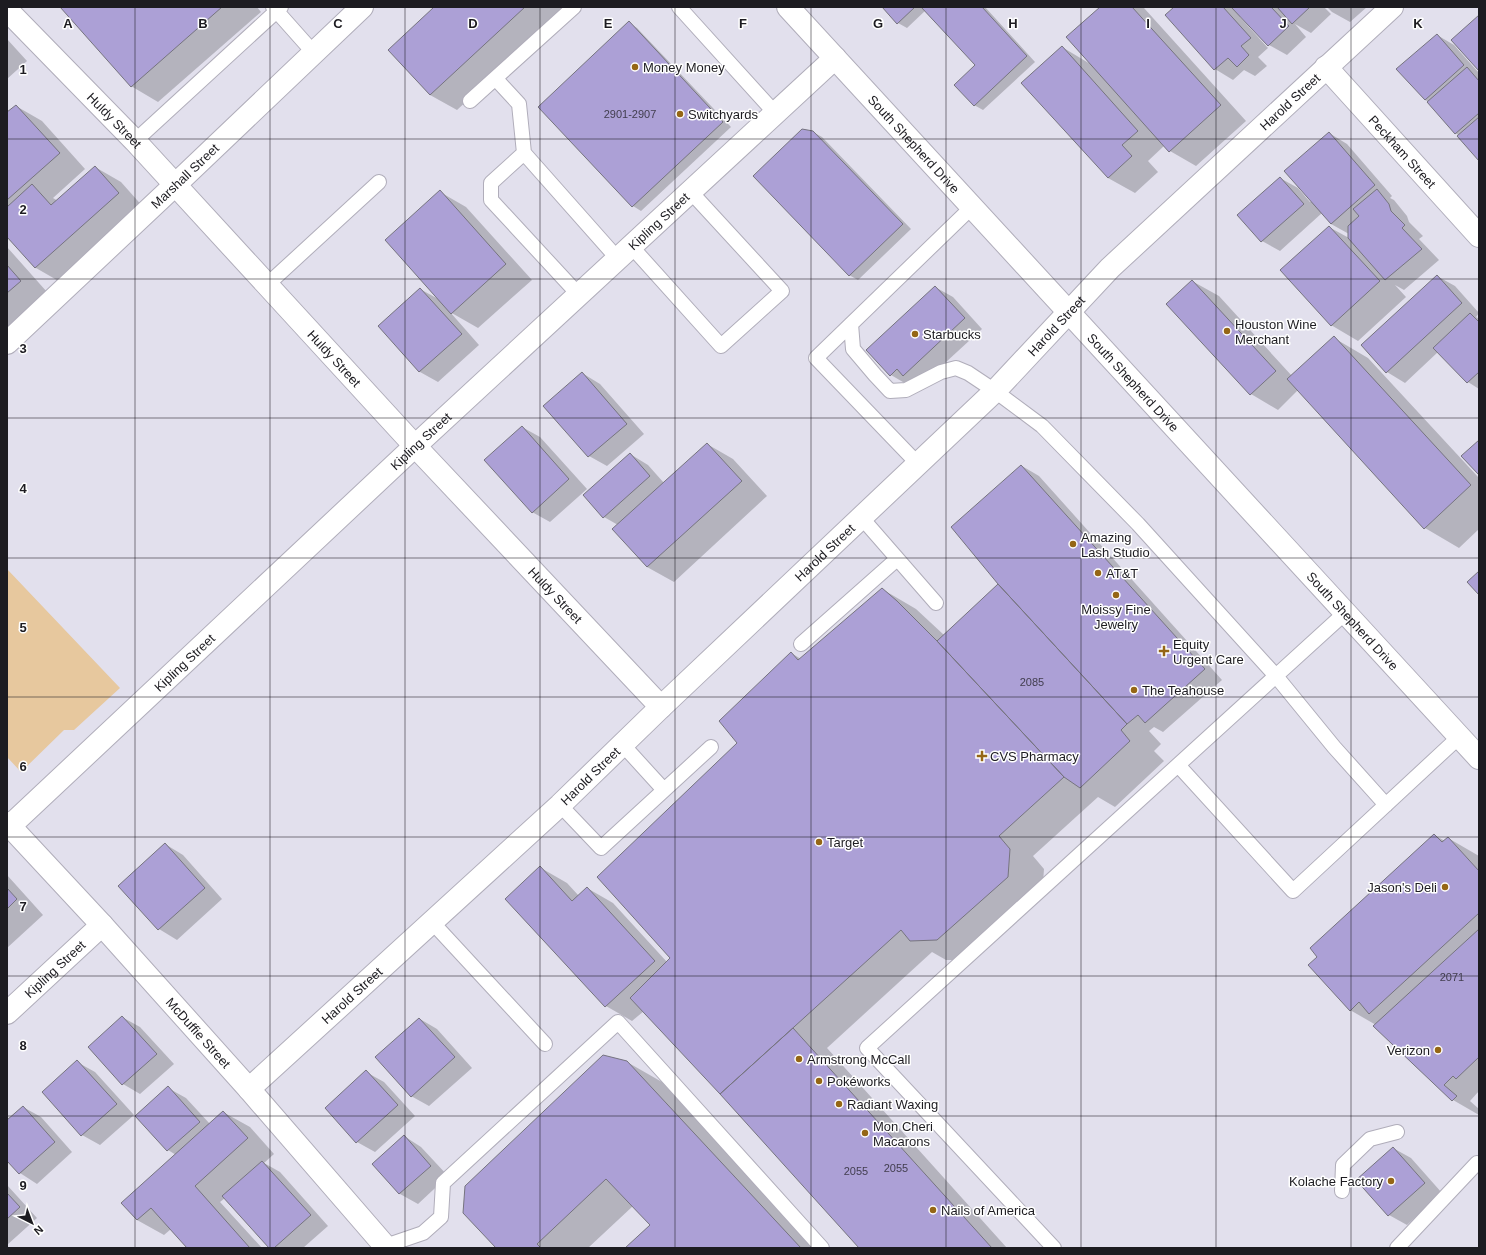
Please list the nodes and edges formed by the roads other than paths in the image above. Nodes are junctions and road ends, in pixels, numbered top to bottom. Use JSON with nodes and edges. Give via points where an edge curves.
{"nodes":[{"id":1,"x":362,"y":7,"type":"edge"},
{"id":2,"x":574,"y":7,"type":"edge"},
{"id":3,"x":679,"y":7,"type":"edge"},
{"id":4,"x":788,"y":7,"type":"edge"},
{"id":5,"x":1392,"y":7,"type":"edge"},
{"id":6,"x":277,"y":8,"type":"edge"},
{"id":7,"x":7,"y":10,"type":"edge"},
{"id":8,"x":313,"y":52,"type":"junction"},
{"id":9,"x":835,"y":58,"type":"junction"},
{"id":10,"x":1326,"y":67,"type":"junction"},
{"id":11,"x":496,"y":79,"type":"junction"},
{"id":12,"x":470,"y":101,"type":"dead end"},
{"id":13,"x":775,"y":113,"type":"junction"},
{"id":14,"x":135,"y":141,"type":"junction"},
{"id":15,"x":524,"y":153,"type":"junction"},
{"id":16,"x":379,"y":182,"type":"dead end"},
{"id":17,"x":175,"y":185,"type":"junction"},
{"id":18,"x":690,"y":191,"type":"junction"},
{"id":19,"x":972,"y":207,"type":"junction"},
{"id":20,"x":1479,"y":236,"type":"edge"},
{"id":21,"x":624,"y":252,"type":"junction"},
{"id":22,"x":268,"y":284,"type":"junction"},
{"id":23,"x":578,"y":294,"type":"junction"},
{"id":24,"x":1068,"y":312,"type":"junction"},
{"id":25,"x":852,"y":324,"type":"junction"},
{"id":26,"x":7,"y":343,"type":"edge"},
{"id":27,"x":995,"y":391,"type":"junction"},
{"id":28,"x":414,"y":446,"type":"junction"},
{"id":29,"x":918,"y":464,"type":"junction"},
{"id":30,"x":862,"y":517,"type":"junction"},
{"id":31,"x":897,"y":559,"type":"junction"},
{"id":32,"x":936,"y":603,"type":"dead end"},
{"id":33,"x":1346,"y":613,"type":"junction"},
{"id":34,"x":801,"y":644,"type":"dead end"},
{"id":35,"x":1276,"y":676,"type":"junction"},
{"id":36,"x":661,"y":707,"type":"junction"},
{"id":37,"x":1459,"y":737,"type":"junction"},
{"id":38,"x":623,"y":745,"type":"junction"},
{"id":39,"x":711,"y":747,"type":"dead end"},
{"id":40,"x":1479,"y":758,"type":"edge"},
{"id":41,"x":1178,"y":765,"type":"junction"},
{"id":42,"x":664,"y":790,"type":"junction"},
{"id":43,"x":560,"y":805,"type":"junction"},
{"id":44,"x":1386,"y":805,"type":"junction"},
{"id":45,"x":8,"y":825,"type":"edge"},
{"id":46,"x":432,"y":922,"type":"junction"},
{"id":47,"x":102,"y":925,"type":"junction"},
{"id":48,"x":7,"y":1013,"type":"edge"},
{"id":49,"x":545,"y":1044,"type":"dead end"},
{"id":50,"x":249,"y":1089,"type":"junction"},
{"id":51,"x":1397,"y":1132,"type":"dead end"},
{"id":52,"x":1477,"y":1163,"type":"dead end"},
{"id":53,"x":1342,"y":1191,"type":"dead end"},
{"id":54,"x":384,"y":1247,"type":"edge"},
{"id":55,"x":822,"y":1248,"type":"edge"},
{"id":56,"x":1054,"y":1248,"type":"edge"},
{"id":57,"x":1397,"y":1248,"type":"edge"}],
"edges":[{"from":1,"to":8,"type":"street","name":"Marshall Street"},
{"from":2,"to":11,"type":"lane"},
{"from":3,"to":13,"type":"lane"},
{"from":4,"to":9,"type":"street","name":"South Shepherd Drive"},
{"from":5,"to":10,"type":"street","name":"Harold Street"},
{"from":6,"to":8,"type":"lane"},
{"from":6,"to":14,"type":"lane"},
{"from":7,"to":14,"type":"street","name":"Huldy Street"},
{"from":8,"to":17,"type":"street","name":"Marshall Street"},
{"from":9,"to":13,"type":"street","name":"Kipling Street"},
{"from":9,"to":19,"type":"street","name":"South Shepherd Drive"},
{"from":10,"to":20,"type":"street","name":"Peckham Street"},
{"from":10,"to":24,"type":"street","name":"Harold Street","via":[[1116,262]]},
{"from":11,"to":12,"type":"lane"},
{"from":11,"to":15,"type":"lane","via":[[519,104]]},
{"from":13,"to":18,"type":"street","name":"Kipling Street"},
{"from":14,"to":17,"type":"street","name":"Huldy Street"},
{"from":15,"to":21,"type":"lane"},
{"from":15,"to":23,"type":"lane","via":[[492,183],[491,200]]},
{"from":16,"to":22,"type":"lane"},
{"from":17,"to":22,"type":"street","name":"Huldy Street"},
{"from":17,"to":26,"type":"street","name":"Marshall Street"},
{"from":18,"to":21,"type":"street","name":"Kipling Street"},
{"from":18,"to":21,"type":"lane","via":[[782,291],[721,346]]},
{"from":19,"to":24,"type":"street","name":"South Shepherd Drive"},
{"from":19,"to":25,"type":"lane"},
{"from":21,"to":23,"type":"street","name":"Kipling Street"},
{"from":22,"to":28,"type":"street","name":"Huldy Street"},
{"from":23,"to":28,"type":"street","name":"Kipling Street"},
{"from":24,"to":27,"type":"street","name":"Harold Street"},
{"from":24,"to":33,"type":"street","name":"South Shepherd Drive"},
{"from":25,"to":27,"type":"lane","via":[[853,350],[890,390],[906,390],[941,372],[956,368]]},
{"from":25,"to":29,"type":"lane","via":[[816,358]]},
{"from":27,"to":29,"type":"street","name":"Harold Street"},
{"from":27,"to":35,"type":"lane","via":[[1042,426],[1138,524]]},
{"from":28,"to":36,"type":"street","name":"Huldy Street"},
{"from":28,"to":45,"type":"street","name":"Kipling Street"},
{"from":29,"to":30,"type":"street","name":"Harold Street"},
{"from":30,"to":31,"type":"lane"},
{"from":30,"to":36,"type":"street","name":"Harold Street"},
{"from":31,"to":32,"type":"lane"},
{"from":31,"to":34,"type":"lane"},
{"from":33,"to":35,"type":"lane"},
{"from":33,"to":37,"type":"street","name":"South Shepherd Drive"},
{"from":35,"to":41,"type":"lane"},
{"from":35,"to":44,"type":"lane"},
{"from":36,"to":38,"type":"street","name":"Harold Street"},
{"from":37,"to":40,"type":"street","name":"South Shepherd Drive"},
{"from":37,"to":44,"type":"lane"},
{"from":38,"to":42,"type":"lane"},
{"from":38,"to":43,"type":"street","name":"Harold Street"},
{"from":39,"to":42,"type":"lane"},
{"from":41,"to":44,"type":"lane","via":[[1293,891]]},
{"from":41,"to":56,"type":"lane","via":[[867,1048]]},
{"from":42,"to":43,"type":"lane","via":[[601,848]]},
{"from":43,"to":46,"type":"street","name":"Harold Street"},
{"from":45,"to":47,"type":"street","name":"McDuffie Street"},
{"from":46,"to":49,"type":"lane"},
{"from":46,"to":50,"type":"street","name":"Harold Street"},
{"from":47,"to":48,"type":"street","name":"Kipling Street"},
{"from":47,"to":50,"type":"street","name":"McDuffie Street"},
{"from":50,"to":54,"type":"street","name":"McDuffie Street"},
{"from":51,"to":53,"type":"lane","via":[[1370,1139],[1343,1165]]},
{"from":52,"to":57,"type":"lane"},
{"from":54,"to":55,"type":"lane","via":[[423,1233],[440,1217],[443,1183],[618,1022]]}]}
